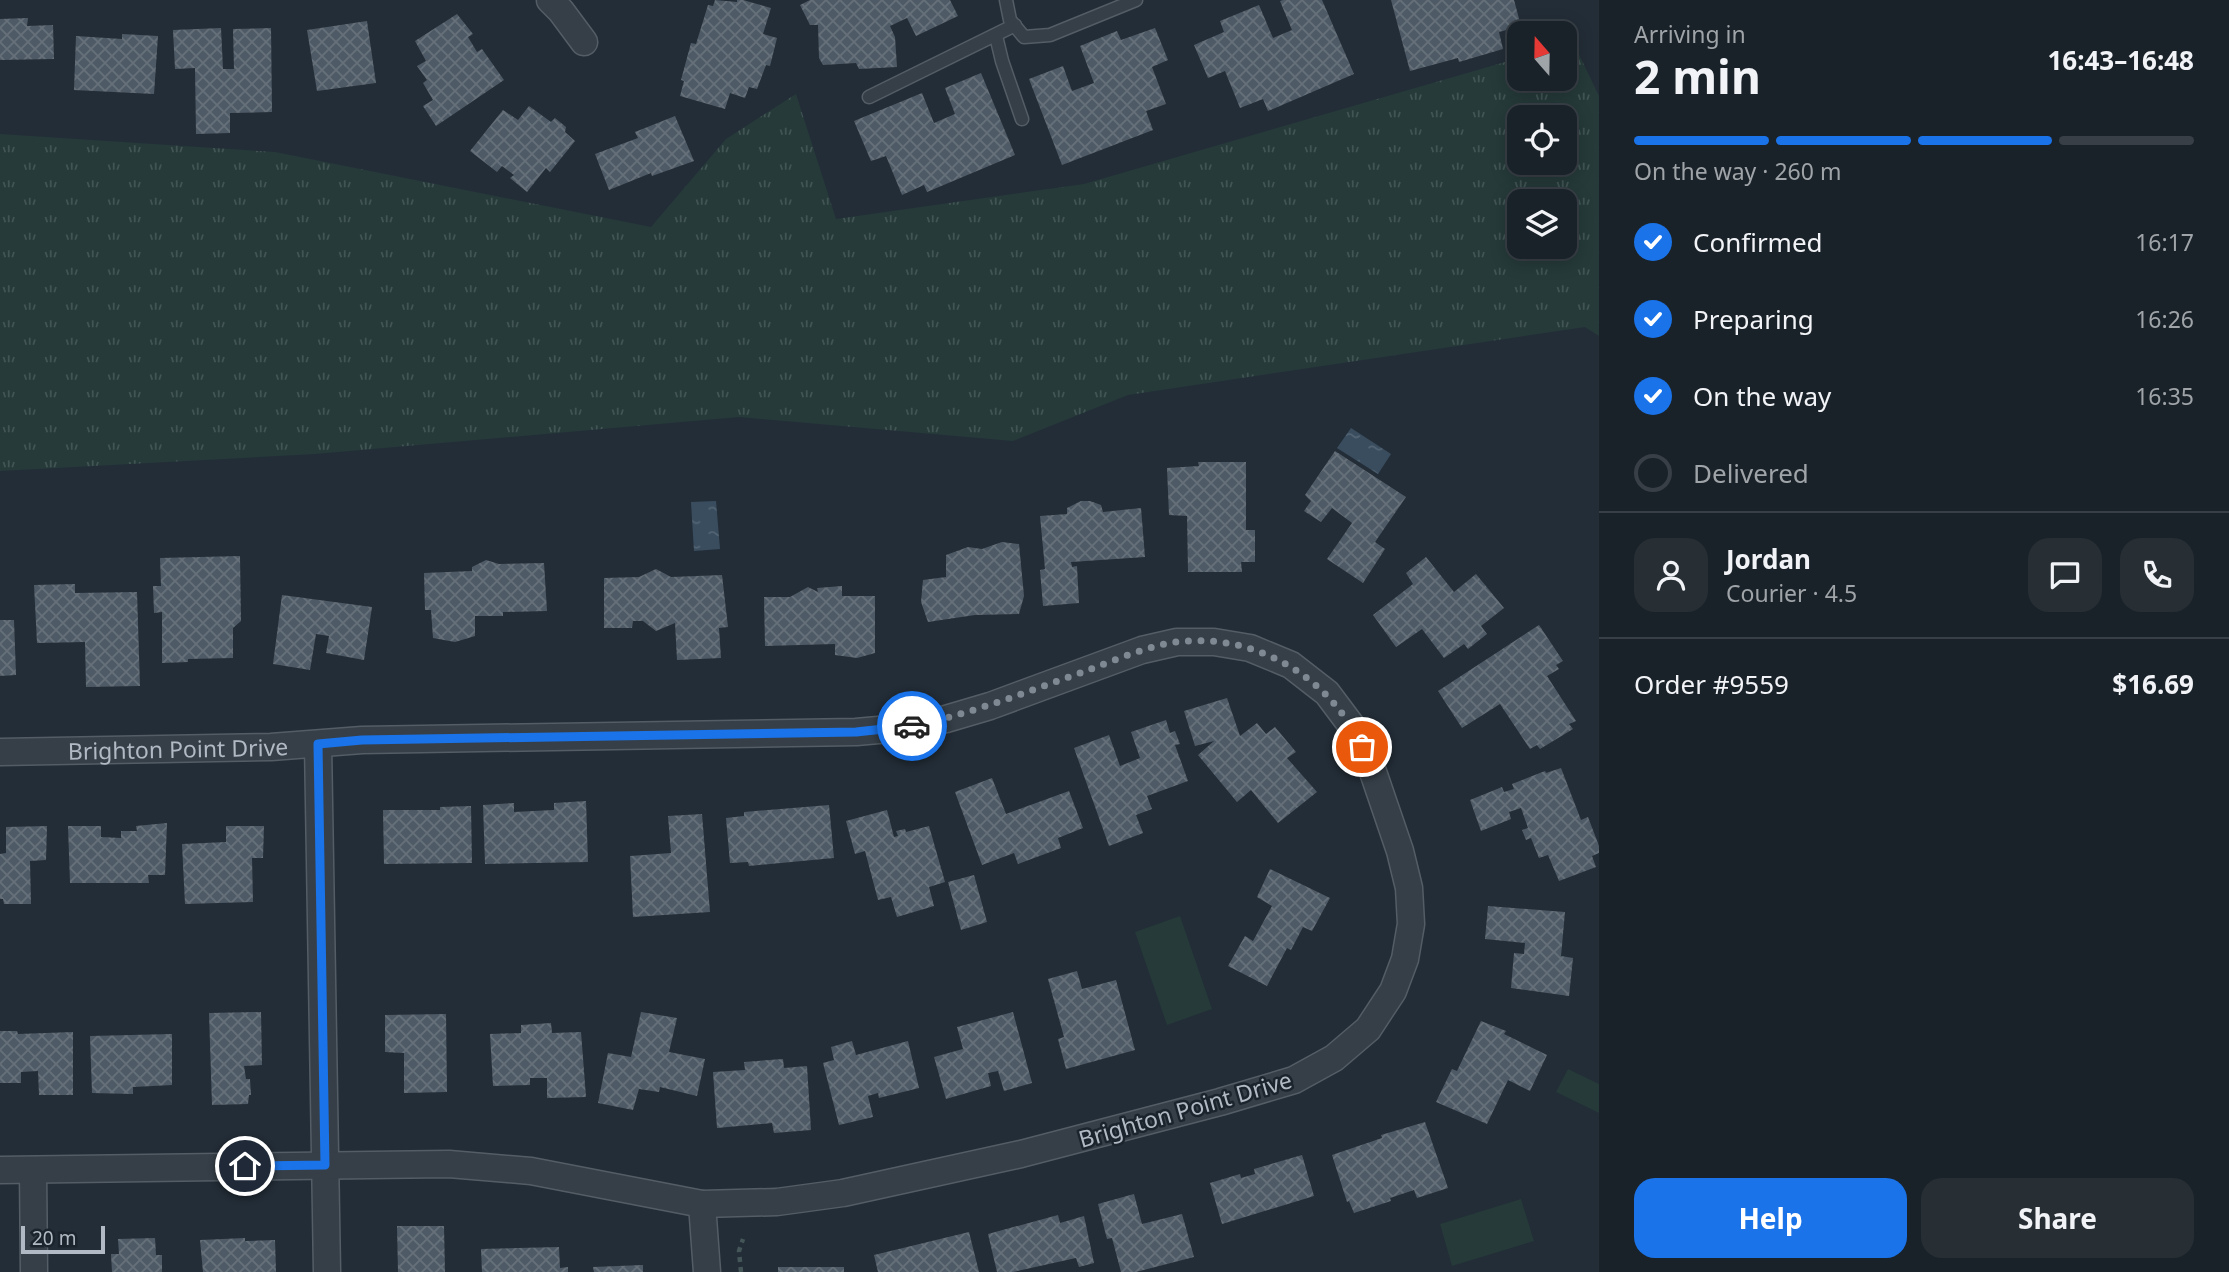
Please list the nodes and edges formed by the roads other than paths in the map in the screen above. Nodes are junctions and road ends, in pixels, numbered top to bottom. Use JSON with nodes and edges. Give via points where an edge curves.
{"nodes":[{"id":1,"x":550,"y":0,"type":"edge"},
{"id":2,"x":1006,"y":0,"type":"edge"},
{"id":3,"x":1136,"y":0,"type":"edge"},
{"id":4,"x":1015,"y":25,"type":"junction"},
{"id":5,"x":996,"y":36,"type":"junction"},
{"id":6,"x":584,"y":42,"type":"dead end"},
{"id":7,"x":869,"y":97,"type":"dead end"},
{"id":8,"x":1022,"y":119,"type":"dead end"},
{"id":9,"x":318,"y":744,"type":"junction"},
{"id":10,"x":0,"y":752,"type":"edge"},
{"id":11,"x":325,"y":1165,"type":"junction"},
{"id":12,"x":0,"y":1170,"type":"edge"},
{"id":13,"x":33,"y":1170,"type":"junction"},
{"id":14,"x":702,"y":1204,"type":"junction"},
{"id":15,"x":34,"y":1272,"type":"edge"},
{"id":16,"x":327,"y":1272,"type":"edge"},
{"id":17,"x":707,"y":1272,"type":"edge"}],
"edges":[{"from":1,"to":6,"type":"street"},
{"from":2,"to":4,"type":"lane"},
{"from":3,"to":4,"type":"lane","via":[[1050,35],[1024,37]]},
{"from":4,"to":5,"type":"lane"},
{"from":5,"to":7,"type":"lane"},
{"from":5,"to":8,"type":"lane"},
{"from":9,"to":10,"type":"street","name":"Brighton Point Drive"},
{"from":9,"to":11,"type":"street"},
{"from":9,"to":14,"type":"street","name":"Brighton Point Drive","via":[[901,728],[946,719],[1177,642],[1250,648],[1291,666],[1327,693],[1354,729],[1371,766],[1400,851],[1411,924],[1393,992],[1368,1029],[1334,1058],[1294,1080],[1021,1154],[843,1193],[778,1202]]},
{"from":11,"to":13,"type":"street","name":"Brighton Point Drive"},
{"from":11,"to":14,"type":"street","name":"Brighton Point Drive","via":[[449,1164],[531,1171]]},
{"from":11,"to":16,"type":"street"},
{"from":12,"to":13,"type":"street","name":"Brighton Point Drive"},
{"from":13,"to":15,"type":"street"},
{"from":14,"to":17,"type":"street"}]}
